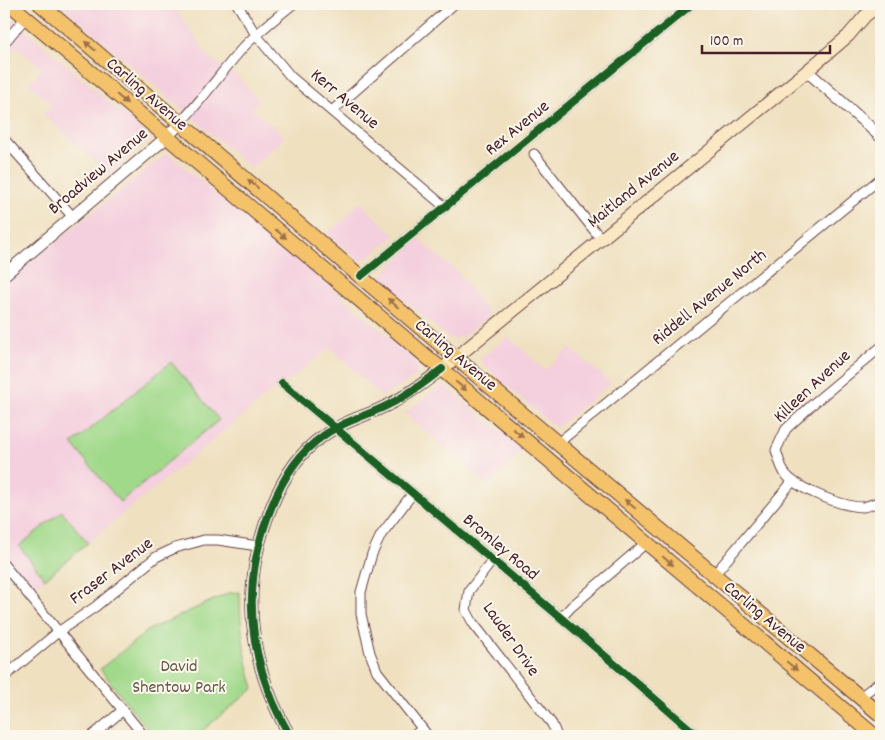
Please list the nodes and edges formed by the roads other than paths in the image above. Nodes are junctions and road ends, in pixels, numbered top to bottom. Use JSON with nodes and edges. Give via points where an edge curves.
{"nodes":[{"id":1,"x":10,"y":4,"type":"edge"},
{"id":2,"x":40,"y":4,"type":"edge"},
{"id":3,"x":238,"y":4,"type":"edge"},
{"id":4,"x":293,"y":4,"type":"edge"},
{"id":5,"x":454,"y":4,"type":"edge"},
{"id":6,"x":692,"y":4,"type":"edge"},
{"id":7,"x":881,"y":4,"type":"edge"},
{"id":8,"x":881,"y":14,"type":"edge"},
{"id":9,"x":26,"y":17,"type":"junction"},
{"id":10,"x":256,"y":35,"type":"junction"},
{"id":11,"x":848,"y":36,"type":"junction"},
{"id":12,"x":4,"y":43,"type":"edge"},
{"id":13,"x":807,"y":71,"type":"junction"},
{"id":14,"x":332,"y":111,"type":"junction"},
{"id":15,"x":180,"y":123,"type":"junction"},
{"id":16,"x":167,"y":137,"type":"junction"},
{"id":17,"x":881,"y":137,"type":"edge"},
{"id":18,"x":4,"y":139,"type":"edge"},
{"id":19,"x":534,"y":154,"type":"dead end"},
{"id":20,"x":881,"y":178,"type":"edge"},
{"id":21,"x":445,"y":207,"type":"junction"},
{"id":22,"x":73,"y":217,"type":"junction"},
{"id":23,"x":601,"y":239,"type":"junction"},
{"id":24,"x":4,"y":275,"type":"edge"},
{"id":25,"x":361,"y":276,"type":"junction"},
{"id":26,"x":881,"y":347,"type":"edge"},
{"id":27,"x":456,"y":358,"type":"junction"},
{"id":28,"x":442,"y":370,"type":"junction"},
{"id":29,"x":282,"y":383,"type":"dead end"},
{"id":30,"x":337,"y":428,"type":"junction"},
{"id":31,"x":558,"y":443,"type":"junction"},
{"id":32,"x":792,"y":482,"type":"junction"},
{"id":33,"x":413,"y":493,"type":"junction"},
{"id":34,"x":881,"y":501,"type":"edge"},
{"id":35,"x":646,"y":543,"type":"junction"},
{"id":36,"x":258,"y":546,"type":"junction"},
{"id":37,"x":492,"y":561,"type":"junction"},
{"id":38,"x":4,"y":565,"type":"edge"},
{"id":39,"x":714,"y":575,"type":"junction"},
{"id":40,"x":561,"y":618,"type":"junction"},
{"id":41,"x":58,"y":632,"type":"junction"},
{"id":42,"x":4,"y":677,"type":"edge"},
{"id":43,"x":881,"y":681,"type":"edge"},
{"id":44,"x":860,"y":697,"type":"junction"},
{"id":45,"x":123,"y":710,"type":"junction"},
{"id":46,"x":881,"y":716,"type":"edge"},
{"id":47,"x":425,"y":733,"type":"edge"},
{"id":48,"x":92,"y":736,"type":"edge"},
{"id":49,"x":144,"y":736,"type":"edge"},
{"id":50,"x":290,"y":736,"type":"edge"},
{"id":51,"x":413,"y":736,"type":"edge"},
{"id":52,"x":558,"y":736,"type":"edge"},
{"id":53,"x":698,"y":736,"type":"edge"},
{"id":54,"x":875,"y":736,"type":"edge"}],
"edges":[{"from":1,"to":9,"type":"main road","name":"Carling Avenue"},
{"from":15,"to":2,"type":"main road","name":"Carling Avenue","one_way":true},
{"from":3,"to":10,"type":"street","name":"Kerr Avenue"},
{"from":4,"to":10,"type":"street","name":"Broadview Avenue"},
{"from":5,"to":14,"type":"street"},
{"from":6,"to":21,"type":"street","name":"Rex Avenue"},
{"from":7,"to":11,"type":"main road","name":"Maitland Avenue"},
{"from":8,"to":11,"type":"main road","name":"Maitland Avenue"},
{"from":9,"to":12,"type":"street"},
{"from":9,"to":16,"type":"main road","name":"Carling Avenue","one_way":true},
{"from":10,"to":14,"type":"street","name":"Kerr Avenue","via":[[292,76]]},
{"from":10,"to":15,"type":"street","name":"Broadview Avenue"},
{"from":11,"to":13,"type":"main road","name":"Maitland Avenue"},
{"from":13,"to":17,"type":"street"},
{"from":13,"to":23,"type":"main road","name":"Maitland Avenue"},
{"from":14,"to":21,"type":"street","name":"Kerr Avenue"},
{"from":15,"to":16,"type":"street","name":"Broadview Avenue"},
{"from":25,"to":15,"type":"main road","name":"Carling Avenue","one_way":true},
{"from":16,"to":22,"type":"street","name":"Broadview Avenue"},
{"from":16,"to":28,"type":"main road","name":"Carling Avenue","one_way":true},
{"from":18,"to":22,"type":"street"},
{"from":19,"to":23,"type":"street"},
{"from":20,"to":31,"type":"street","name":"Riddell Avenue North"},
{"from":21,"to":25,"type":"street","name":"Rex Avenue"},
{"from":22,"to":24,"type":"street","name":"Broadview Avenue"},
{"from":23,"to":27,"type":"main road","name":"Maitland Avenue"},
{"from":27,"to":25,"type":"main road","name":"Carling Avenue","one_way":true},
{"from":26,"to":32,"type":"street","name":"Killeen Avenue","via":[[786,429],[776,450],[783,470]]},
{"from":27,"to":28,"type":"main road","name":"Maitland Avenue"},
{"from":27,"to":31,"type":"main road","name":"Carling Avenue"},
{"from":28,"to":30,"type":"street","via":[[388,405]]},
{"from":28,"to":35,"type":"main road","name":"Carling Avenue","one_way":true},
{"from":29,"to":30,"type":"street","name":"Bromley Road"},
{"from":30,"to":33,"type":"street","name":"Bromley Road"},
{"from":30,"to":36,"type":"street","via":[[308,448],[292,466],[276,493]]},
{"from":39,"to":31,"type":"main road","name":"Carling Avenue","one_way":true},
{"from":32,"to":34,"type":"street","via":[[847,505],[864,507]]},
{"from":32,"to":39,"type":"street"},
{"from":33,"to":37,"type":"street","name":"Bromley Road"},
{"from":33,"to":47,"type":"street","via":[[381,535],[372,554],[361,592],[361,614],[377,671]]},
{"from":35,"to":40,"type":"street"},
{"from":35,"to":54,"type":"main road","name":"Carling Avenue","one_way":true},
{"from":36,"to":41,"type":"street","name":"Fraser Avenue","via":[[204,540],[175,548],[156,557],[95,607]]},
{"from":36,"to":50,"type":"street","via":[[251,588],[254,641],[267,690]]},
{"from":37,"to":40,"type":"street","name":"Bromley Road"},
{"from":37,"to":52,"type":"street","name":"Lauder Drive","via":[[469,591],[466,610]]},
{"from":38,"to":41,"type":"street"},
{"from":39,"to":44,"type":"main road","name":"Carling Avenue"},
{"from":40,"to":53,"type":"street","name":"Bromley Road"},
{"from":41,"to":42,"type":"street","name":"Fraser Avenue"},
{"from":41,"to":45,"type":"street"},
{"from":43,"to":44,"type":"street"},
{"from":44,"to":46,"type":"main road","name":"Carling Avenue"},
{"from":45,"to":48,"type":"street"},
{"from":45,"to":49,"type":"street"},
{"from":47,"to":51,"type":"street"}]}
